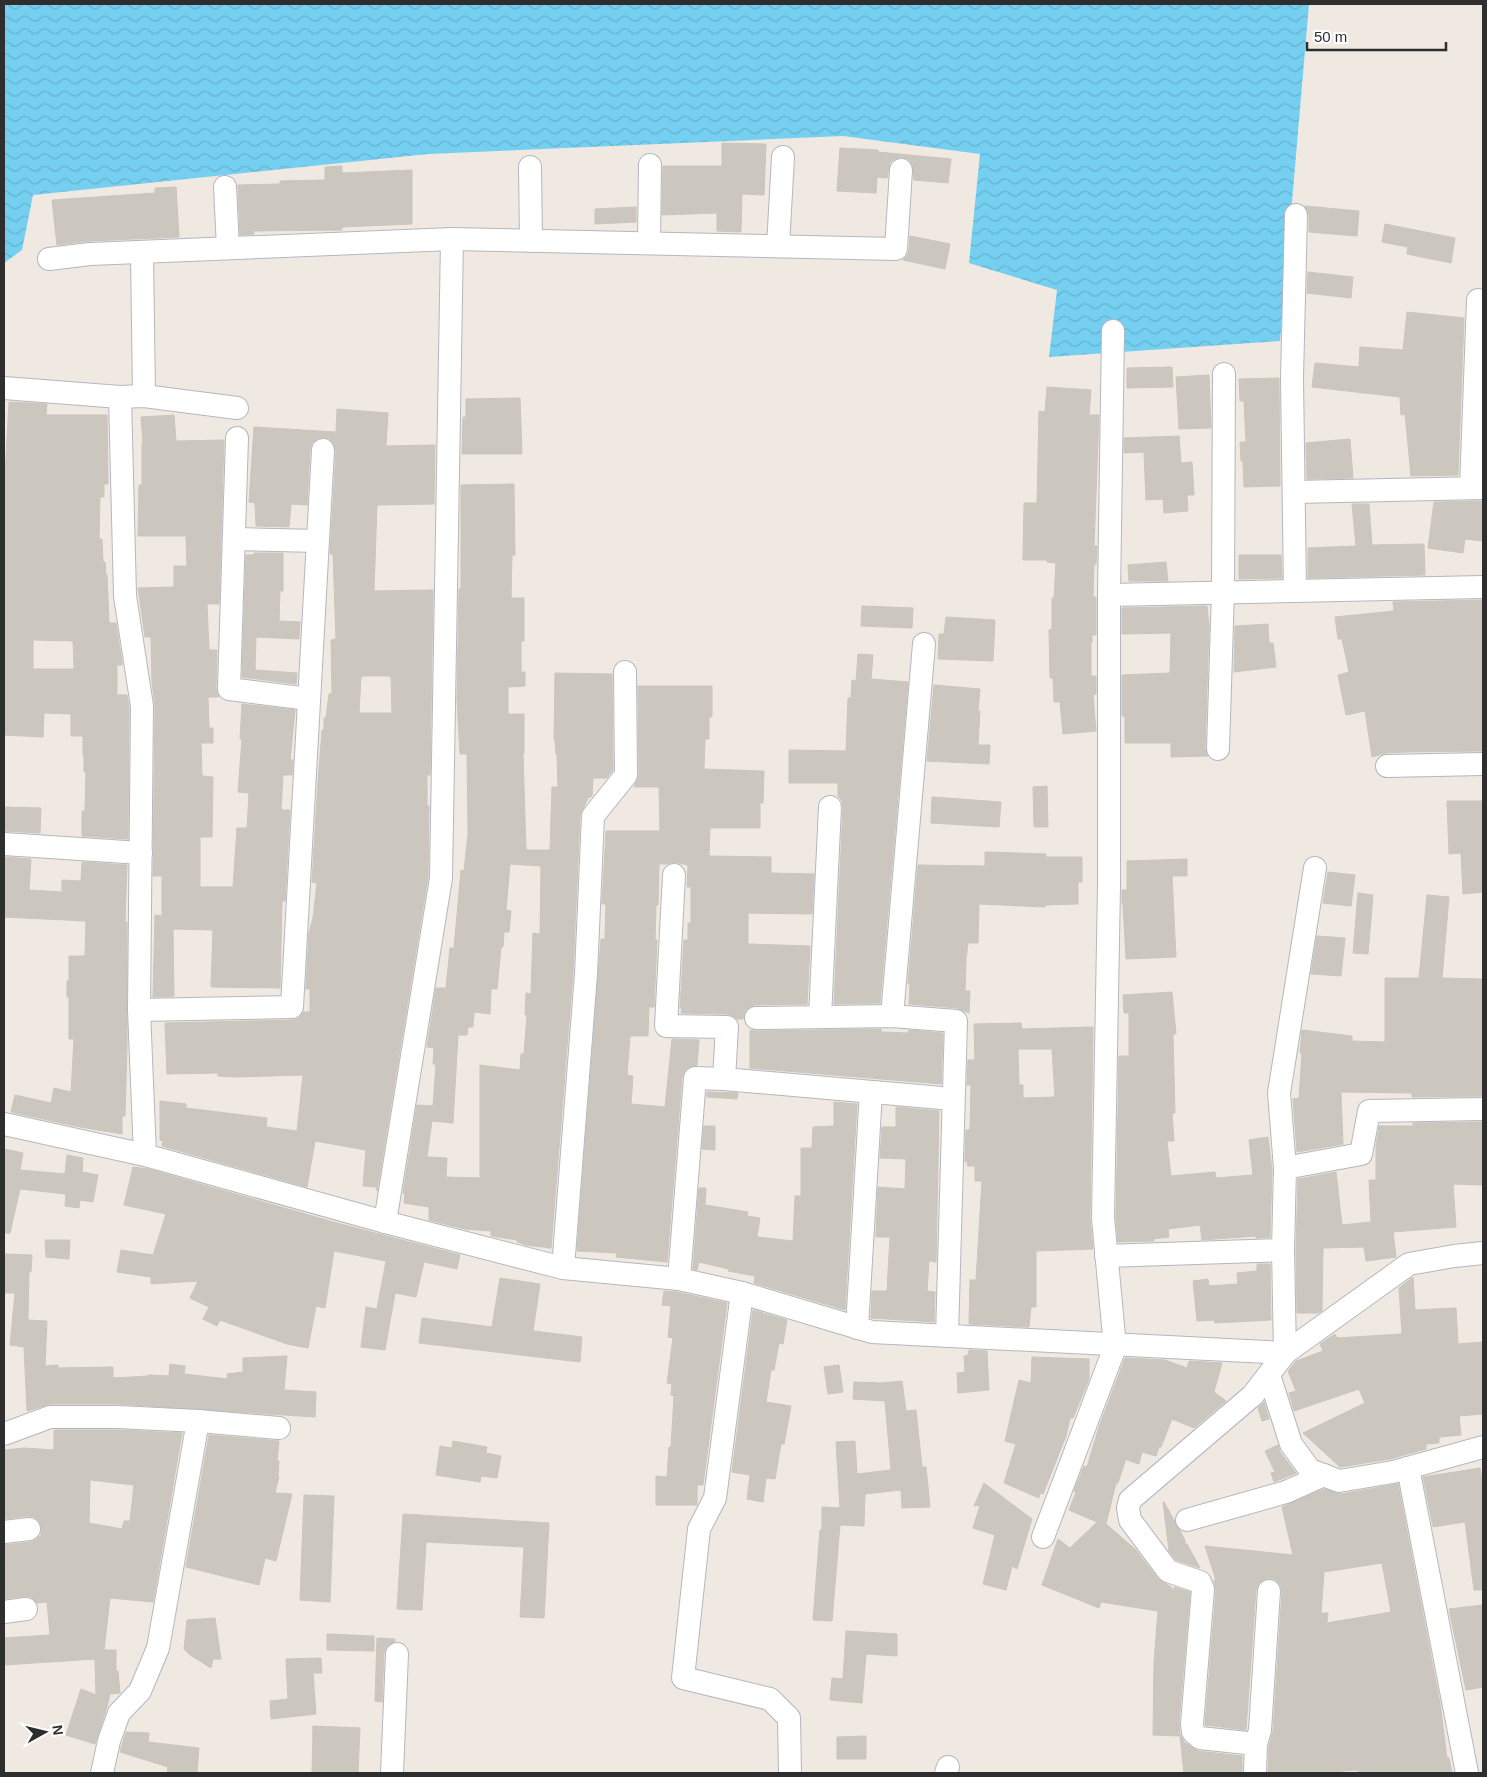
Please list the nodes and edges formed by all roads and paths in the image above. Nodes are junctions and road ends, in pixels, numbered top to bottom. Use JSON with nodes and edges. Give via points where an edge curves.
{"nodes":[{"id":1,"x":783,"y":157,"type":"dead end"},
{"id":2,"x":650,"y":164,"type":"dead end"},
{"id":3,"x":530,"y":167,"type":"dead end"},
{"id":4,"x":901,"y":170,"type":"dead end"},
{"id":5,"x":225,"y":187,"type":"dead end"},
{"id":6,"x":1296,"y":215,"type":"dead end"},
{"id":7,"x":452,"y":239,"type":"junction"},
{"id":8,"x":531,"y":241,"type":"junction"},
{"id":9,"x":649,"y":243,"type":"junction"},
{"id":10,"x":778,"y":246,"type":"junction"},
{"id":11,"x":228,"y":248,"type":"junction"},
{"id":12,"x":142,"y":252,"type":"junction"},
{"id":13,"x":49,"y":259,"type":"dead end"},
{"id":14,"x":1478,"y":300,"type":"dead end"},
{"id":15,"x":1113,"y":331,"type":"dead end"},
{"id":16,"x":1224,"y":374,"type":"dead end"},
{"id":17,"x":4,"y":388,"type":"edge"},
{"id":18,"x":144,"y":396,"type":"junction"},
{"id":19,"x":120,"y":397,"type":"junction"},
{"id":20,"x":237,"y":408,"type":"dead end"},
{"id":21,"x":238,"y":438,"type":"dead end"},
{"id":22,"x":323,"y":450,"type":"dead end"},
{"id":23,"x":1477,"y":488,"type":"edge"},
{"id":24,"x":1294,"y":492,"type":"junction"},
{"id":25,"x":234,"y":539,"type":"junction"},
{"id":26,"x":318,"y":542,"type":"junction"},
{"id":27,"x":1483,"y":587,"type":"edge"},
{"id":28,"x":1294,"y":591,"type":"junction"},
{"id":29,"x":1223,"y":592,"type":"junction"},
{"id":30,"x":1109,"y":595,"type":"junction"},
{"id":31,"x":924,"y":644,"type":"dead end"},
{"id":32,"x":625,"y":672,"type":"dead end"},
{"id":33,"x":309,"y":699,"type":"junction"},
{"id":34,"x":1218,"y":749,"type":"dead end"},
{"id":35,"x":1483,"y":764,"type":"edge"},
{"id":36,"x":1387,"y":766,"type":"dead end"},
{"id":37,"x":830,"y":807,"type":"dead end"},
{"id":38,"x":4,"y":844,"type":"edge"},
{"id":39,"x":141,"y":853,"type":"junction"},
{"id":40,"x":1315,"y":868,"type":"dead end"},
{"id":41,"x":674,"y":875,"type":"dead end"},
{"id":42,"x":140,"y":1010,"type":"junction"},
{"id":43,"x":892,"y":1016,"type":"junction"},
{"id":44,"x":820,"y":1017,"type":"junction"},
{"id":45,"x":756,"y":1018,"type":"dead end"},
{"id":46,"x":724,"y":1078,"type":"junction"},
{"id":47,"x":871,"y":1092,"type":"junction"},
{"id":48,"x":954,"y":1099,"type":"junction"},
{"id":49,"x":1483,"y":1109,"type":"edge"},
{"id":50,"x":4,"y":1124,"type":"edge"},
{"id":51,"x":145,"y":1155,"type":"junction"},
{"id":52,"x":1285,"y":1168,"type":"junction"},
{"id":53,"x":385,"y":1222,"type":"junction"},
{"id":54,"x":1284,"y":1250,"type":"junction"},
{"id":55,"x":1483,"y":1254,"type":"edge"},
{"id":56,"x":1106,"y":1256,"type":"junction"},
{"id":57,"x":563,"y":1268,"type":"junction"},
{"id":58,"x":679,"y":1279,"type":"junction"},
{"id":59,"x":742,"y":1293,"type":"junction"},
{"id":60,"x":857,"y":1328,"type":"junction"},
{"id":61,"x":947,"y":1336,"type":"junction"},
{"id":62,"x":1114,"y":1344,"type":"junction"},
{"id":63,"x":1285,"y":1353,"type":"junction"},
{"id":64,"x":1269,"y":1375,"type":"junction"},
{"id":65,"x":198,"y":1421,"type":"junction"},
{"id":66,"x":279,"y":1428,"type":"dead end"},
{"id":67,"x":4,"y":1434,"type":"edge"},
{"id":68,"x":1483,"y":1447,"type":"edge"},
{"id":69,"x":1408,"y":1468,"type":"junction"},
{"id":70,"x":1324,"y":1475,"type":"junction"},
{"id":71,"x":1187,"y":1520,"type":"dead end"},
{"id":72,"x":29,"y":1529,"type":"dead end"},
{"id":73,"x":4,"y":1532,"type":"edge"},
{"id":74,"x":1043,"y":1537,"type":"dead end"},
{"id":75,"x":1269,"y":1591,"type":"dead end"},
{"id":76,"x":26,"y":1609,"type":"dead end"},
{"id":77,"x":4,"y":1612,"type":"edge"},
{"id":78,"x":398,"y":1654,"type":"dead end"},
{"id":79,"x":1256,"y":1744,"type":"junction"},
{"id":80,"x":102,"y":1773,"type":"edge"},
{"id":81,"x":392,"y":1773,"type":"edge"},
{"id":82,"x":790,"y":1773,"type":"edge"},
{"id":83,"x":1255,"y":1773,"type":"edge"},
{"id":84,"x":1467,"y":1773,"type":"edge"}],
"edges":[{"from":1,"to":10,"type":"street"},
{"from":2,"to":9,"type":"street"},
{"from":3,"to":8,"type":"street"},
{"from":4,"to":10,"type":"street","via":[[896,249]]},
{"from":5,"to":11,"type":"street"},
{"from":6,"to":24,"type":"street","via":[[1292,378]]},
{"from":7,"to":8,"type":"street"},
{"from":7,"to":11,"type":"street"},
{"from":7,"to":53,"type":"street","via":[[441,878]]},
{"from":8,"to":9,"type":"street"},
{"from":9,"to":10,"type":"street"},
{"from":11,"to":12,"type":"street"},
{"from":12,"to":13,"type":"street"},
{"from":12,"to":18,"type":"street"},
{"from":14,"to":23,"type":"street"},
{"from":15,"to":30,"type":"street"},
{"from":16,"to":29,"type":"street"},
{"from":17,"to":19,"type":"street"},
{"from":18,"to":19,"type":"street"},
{"from":18,"to":20,"type":"street"},
{"from":19,"to":39,"type":"street","via":[[125,596],[142,706]]},
{"from":21,"to":25,"type":"street"},
{"from":22,"to":26,"type":"street"},
{"from":23,"to":24,"type":"street"},
{"from":24,"to":28,"type":"street"},
{"from":25,"to":26,"type":"street"},
{"from":25,"to":33,"type":"street","via":[[229,689]]},
{"from":26,"to":33,"type":"street"},
{"from":27,"to":28,"type":"street"},
{"from":28,"to":29,"type":"street"},
{"from":29,"to":30,"type":"street"},
{"from":29,"to":34,"type":"street"},
{"from":30,"to":56,"type":"street","via":[[1109,886],[1103,1218]]},
{"from":31,"to":43,"type":"street"},
{"from":32,"to":57,"type":"street","via":[[626,775],[593,816],[586,974]]},
{"from":33,"to":42,"type":"street","via":[[292,1007]]},
{"from":35,"to":36,"type":"street"},
{"from":37,"to":44,"type":"street"},
{"from":38,"to":39,"type":"street"},
{"from":39,"to":42,"type":"street"},
{"from":40,"to":52,"type":"street","via":[[1279,1094]]},
{"from":41,"to":46,"type":"street","via":[[666,1026],[727,1027]]},
{"from":42,"to":51,"type":"street"},
{"from":43,"to":44,"type":"street"},
{"from":43,"to":48,"type":"street","via":[[956,1021]]},
{"from":44,"to":45,"type":"street"},
{"from":46,"to":47,"type":"street"},
{"from":46,"to":58,"type":"street","via":[[695,1078]]},
{"from":47,"to":48,"type":"street"},
{"from":47,"to":60,"type":"street"},
{"from":48,"to":61,"type":"street"},
{"from":49,"to":52,"type":"street","via":[[1369,1111],[1361,1154]]},
{"from":50,"to":51,"type":"street"},
{"from":51,"to":53,"type":"street"},
{"from":52,"to":54,"type":"street"},
{"from":53,"to":57,"type":"street"},
{"from":54,"to":56,"type":"street"},
{"from":54,"to":63,"type":"street"},
{"from":55,"to":63,"type":"street","via":[[1409,1264]]},
{"from":56,"to":62,"type":"street"},
{"from":57,"to":58,"type":"street"},
{"from":58,"to":59,"type":"street"},
{"from":59,"to":60,"type":"street"},
{"from":59,"to":82,"type":"street","via":[[715,1498],[699,1529],[683,1678],[770,1699],[789,1718]]},
{"from":60,"to":61,"type":"street","via":[[872,1332]]},
{"from":61,"to":62,"type":"street"},
{"from":62,"to":63,"type":"street"},
{"from":62,"to":74,"type":"street"},
{"from":63,"to":64,"type":"street"},
{"from":64,"to":70,"type":"street","via":[[1292,1444],[1310,1470]]},
{"from":64,"to":79,"type":"street","via":[[1253,1395],[1130,1500],[1128,1508],[1130,1520],[1168,1571],[1200,1582],[1203,1589],[1193,1732],[1200,1738]]},
{"from":65,"to":66,"type":"street"},
{"from":65,"to":67,"type":"street","via":[[50,1417]]},
{"from":65,"to":80,"type":"street","via":[[158,1648],[140,1691],[119,1713]]},
{"from":68,"to":69,"type":"street"},
{"from":69,"to":70,"type":"street","via":[[1339,1481]]},
{"from":69,"to":84,"type":"street"},
{"from":70,"to":71,"type":"street","via":[[1286,1492]]},
{"from":72,"to":73,"type":"street"},
{"from":75,"to":79,"type":"street","via":[[1260,1730]]},
{"from":76,"to":77,"type":"street"},
{"from":78,"to":81,"type":"street"},
{"from":79,"to":83,"type":"street"}]}
